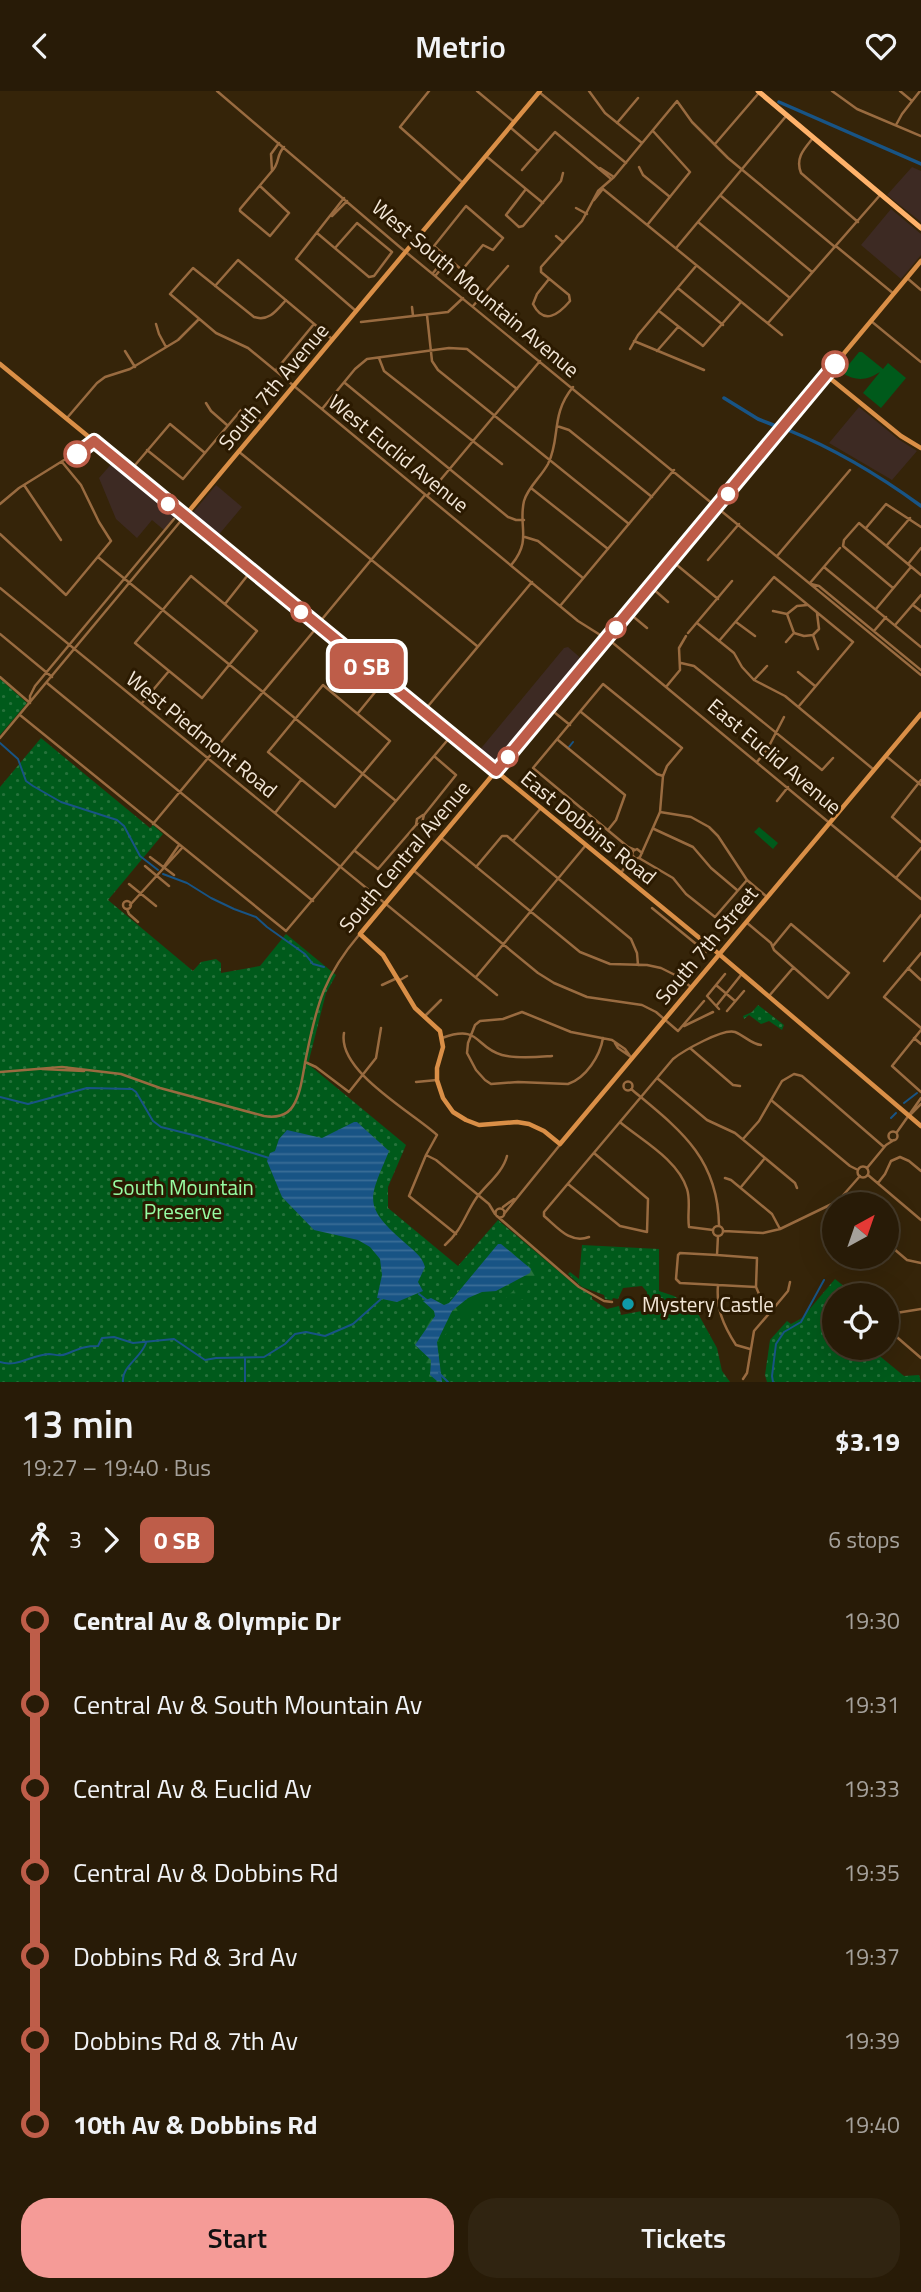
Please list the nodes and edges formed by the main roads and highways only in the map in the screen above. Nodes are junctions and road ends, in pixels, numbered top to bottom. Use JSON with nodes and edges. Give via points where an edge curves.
{"nodes":[{"id":1,"x":759,"y":91,"type":"edge"},
{"id":2,"x":540,"y":92,"type":"edge"},
{"id":3,"x":921,"y":227,"type":"edge"},
{"id":4,"x":921,"y":261,"type":"edge"},
{"id":5,"x":0,"y":364,"type":"edge"},
{"id":6,"x":826,"y":375,"type":"junction"},
{"id":7,"x":921,"y":448,"type":"edge"},
{"id":8,"x":184,"y":517,"type":"junction"},
{"id":9,"x":921,"y":714,"type":"edge"},
{"id":10,"x":496,"y":771,"type":"junction"},
{"id":11,"x":719,"y":954,"type":"junction"},
{"id":12,"x":921,"y":1126,"type":"edge"},
{"id":13,"x":560,"y":1145,"type":"joint"}],
"edges":[{"from":1,"to":3,"type":"main road"},
{"from":2,"to":8,"type":"main road","name":"South 7th Avenue"},
{"from":4,"to":6,"type":"main road","name":"South Central Avenue"},
{"from":5,"to":8,"type":"main road","name":"East Dobbins Road"},
{"from":6,"to":7,"type":"main road"},
{"from":6,"to":10,"type":"main road","name":"South Central Avenue"},
{"from":8,"to":10,"type":"main road","name":"East Dobbins Road"},
{"from":9,"to":11,"type":"main road","name":"South 7th Street"},
{"from":10,"to":11,"type":"main road","name":"East Dobbins Road"},
{"from":10,"to":13,"type":"main road","name":"South Central Avenue","via":[[360,934],[383,954],[410,1000],[440,1031],[437,1080],[447,1105],[466,1120],[484,1125],[529,1124]]},
{"from":11,"to":12,"type":"main road","name":"East Dobbins Road"},
{"from":11,"to":13,"type":"main road","name":"South 7th Street"}]}
